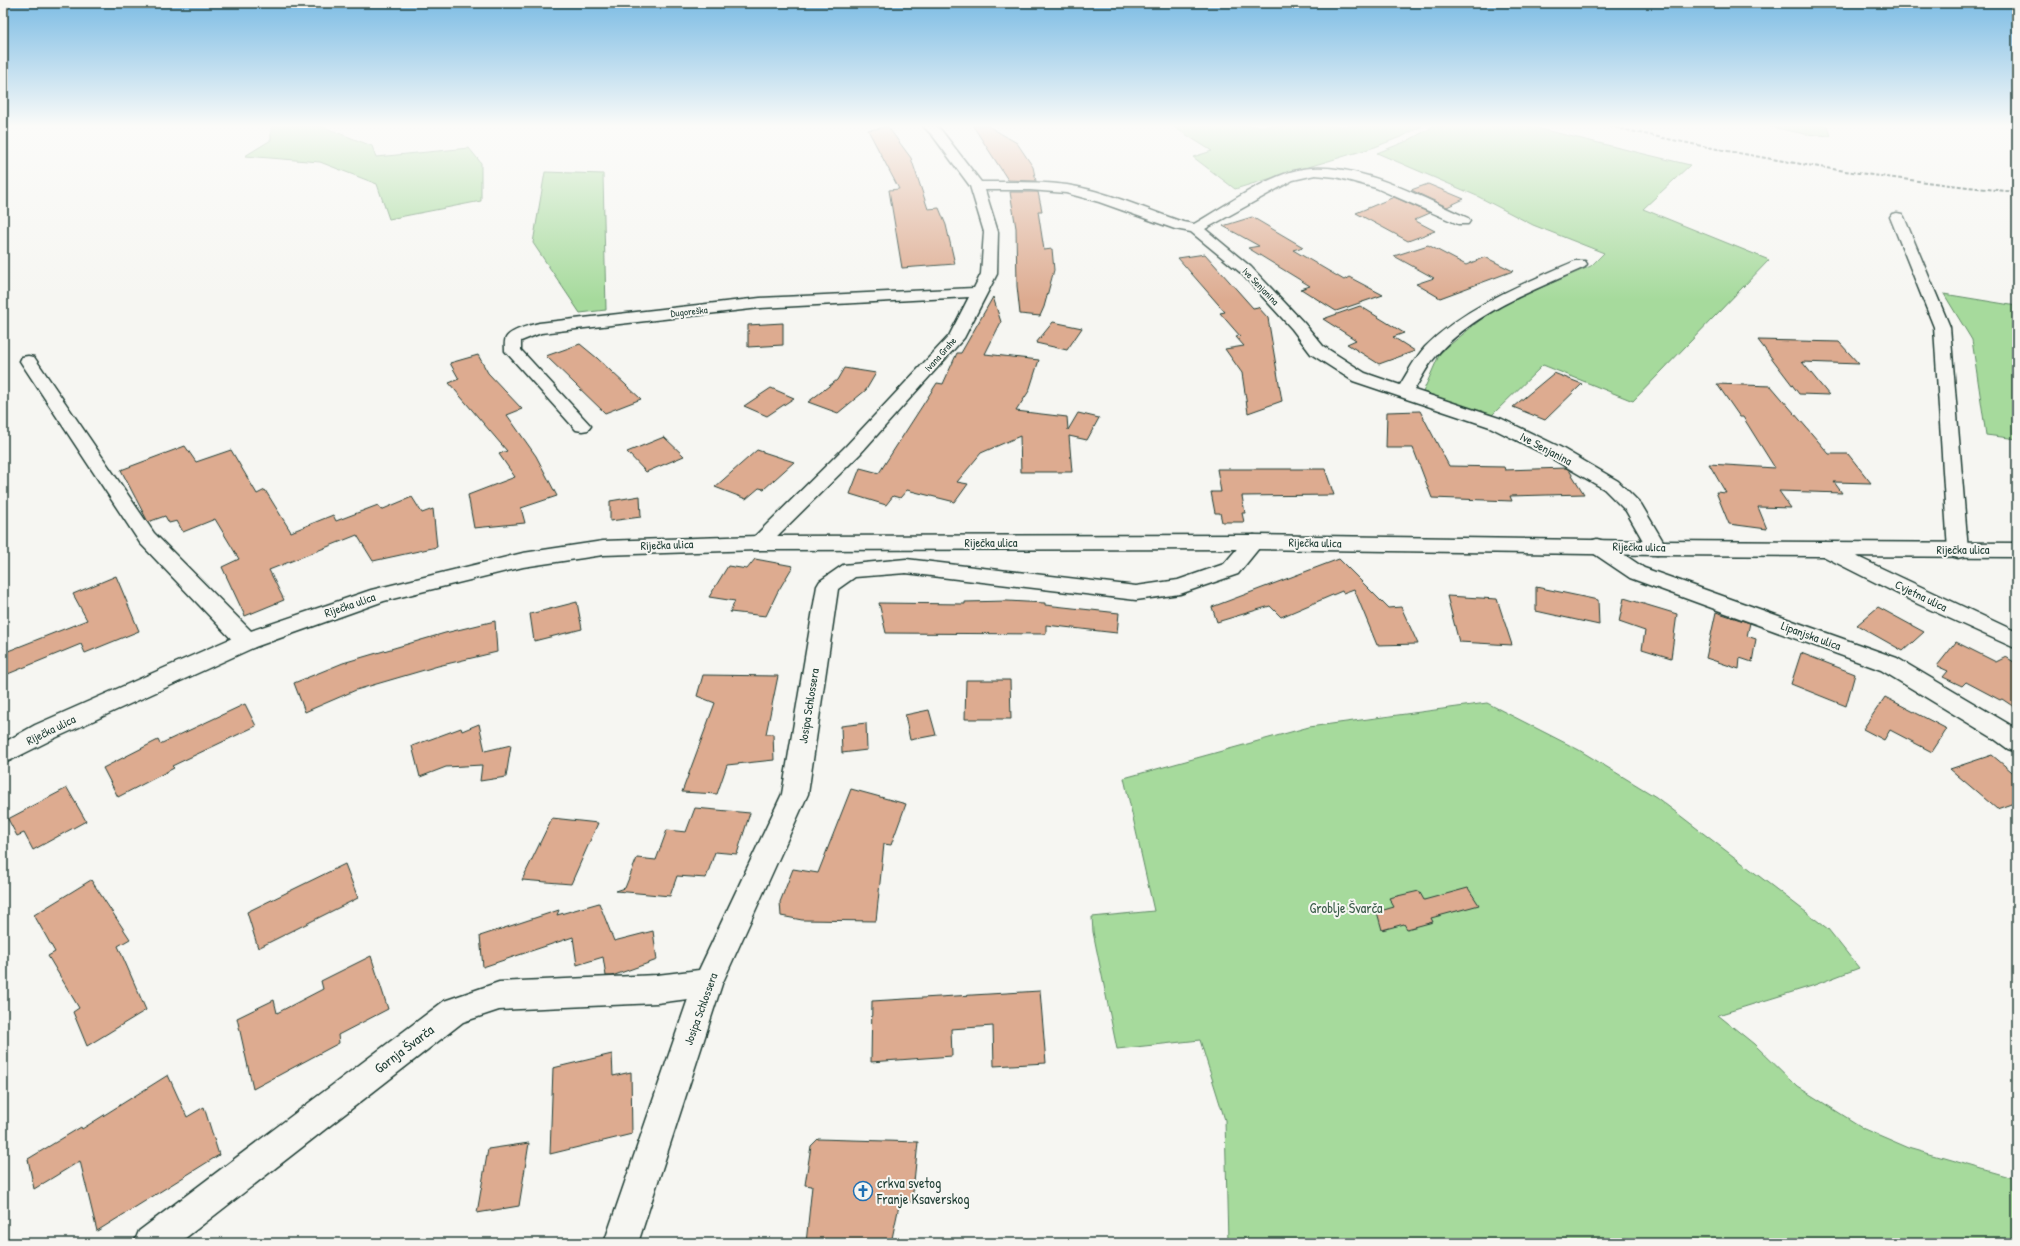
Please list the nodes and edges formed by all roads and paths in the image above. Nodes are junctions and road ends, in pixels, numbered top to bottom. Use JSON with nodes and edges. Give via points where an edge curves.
{"nodes":[{"id":1,"x":1276,"y":184,"type":"edge"},
{"id":2,"x":1376,"y":184,"type":"edge"},
{"id":3,"x":977,"y":186,"type":"joint"},
{"id":4,"x":1897,"y":217,"type":"dead end"},
{"id":5,"x":1463,"y":221,"type":"dead end"},
{"id":6,"x":1196,"y":229,"type":"junction"},
{"id":7,"x":1580,"y":264,"type":"dead end"},
{"id":8,"x":980,"y":292,"type":"junction"},
{"id":9,"x":28,"y":361,"type":"dead end"},
{"id":10,"x":1404,"y":392,"type":"junction"},
{"id":11,"x":582,"y":426,"type":"dead end"},
{"id":12,"x":1254,"y":542,"type":"junction"},
{"id":13,"x":758,"y":543,"type":"junction"},
{"id":14,"x":1597,"y":546,"type":"junction"},
{"id":15,"x":1657,"y":548,"type":"junction"},
{"id":16,"x":1826,"y":549,"type":"junction"},
{"id":17,"x":2017,"y":550,"type":"edge"},
{"id":18,"x":1958,"y":551,"type":"junction"},
{"id":19,"x":247,"y":641,"type":"junction"},
{"id":20,"x":2017,"y":641,"type":"edge"},
{"id":21,"x":2017,"y":742,"type":"edge"},
{"id":22,"x":3,"y":754,"type":"edge"},
{"id":23,"x":708,"y":983,"type":"junction"},
{"id":24,"x":151,"y":1243,"type":"edge"},
{"id":25,"x":621,"y":1243,"type":"edge"}],
"edges":[{"from":1,"to":6,"type":"street"},
{"from":2,"to":5,"type":"street"},
{"from":3,"to":6,"type":"street","name":"Ive Senjanina","via":[[1067,189]]},
{"from":3,"to":8,"type":"street","name":"Ivana Grahe","via":[[991,232],[990,274]]},
{"from":4,"to":18,"type":"street","via":[[1942,326]]},
{"from":6,"to":10,"type":"street","name":"Ive Senjanina","via":[[1246,270],[1317,350],[1359,377]]},
{"from":7,"to":10,"type":"street","via":[[1471,317],[1430,352]]},
{"from":8,"to":11,"type":"street","name":"Dugoreška","via":[[760,303],[545,327],[526,332],[514,339],[513,351]]},
{"from":8,"to":13,"type":"street","name":"Ivana Grahe","via":[[956,338],[853,450]]},
{"from":9,"to":19,"type":"street","via":[[147,538]]},
{"from":10,"to":15,"type":"street","name":"Ive Senjanina","via":[[1496,423],[1553,451],[1611,485],[1634,508]]},
{"from":12,"to":13,"type":"street","name":"Riječka ulica"},
{"from":12,"to":14,"type":"street","name":"Riječka ulica"},
{"from":12,"to":23,"type":"street","name":"Josipa Schlossera","via":[[1231,569],[1180,587],[1136,593],[906,566],[850,570],[828,586],[795,794]]},
{"from":13,"to":19,"type":"street","name":"Riječka ulica","via":[[603,548],[523,560],[379,595]]},
{"from":14,"to":15,"type":"street","name":"Riječka ulica"},
{"from":14,"to":21,"type":"street","name":"Lipanjska ulica","via":[[1637,573],[1889,664]]},
{"from":15,"to":16,"type":"street","name":"Riječka ulica"},
{"from":16,"to":18,"type":"street","name":"Riječka ulica"},
{"from":16,"to":20,"type":"street","name":"Cvjetna ulica"},
{"from":17,"to":18,"type":"street","name":"Riječka ulica"},
{"from":19,"to":22,"type":"street","name":"Riječka ulica","via":[[44,732]]},
{"from":23,"to":24,"type":"street","name":"Gornja Švarča","via":[[657,989],[499,996],[454,1011]]},
{"from":23,"to":25,"type":"street","name":"Josipa Schlossera"}]}
